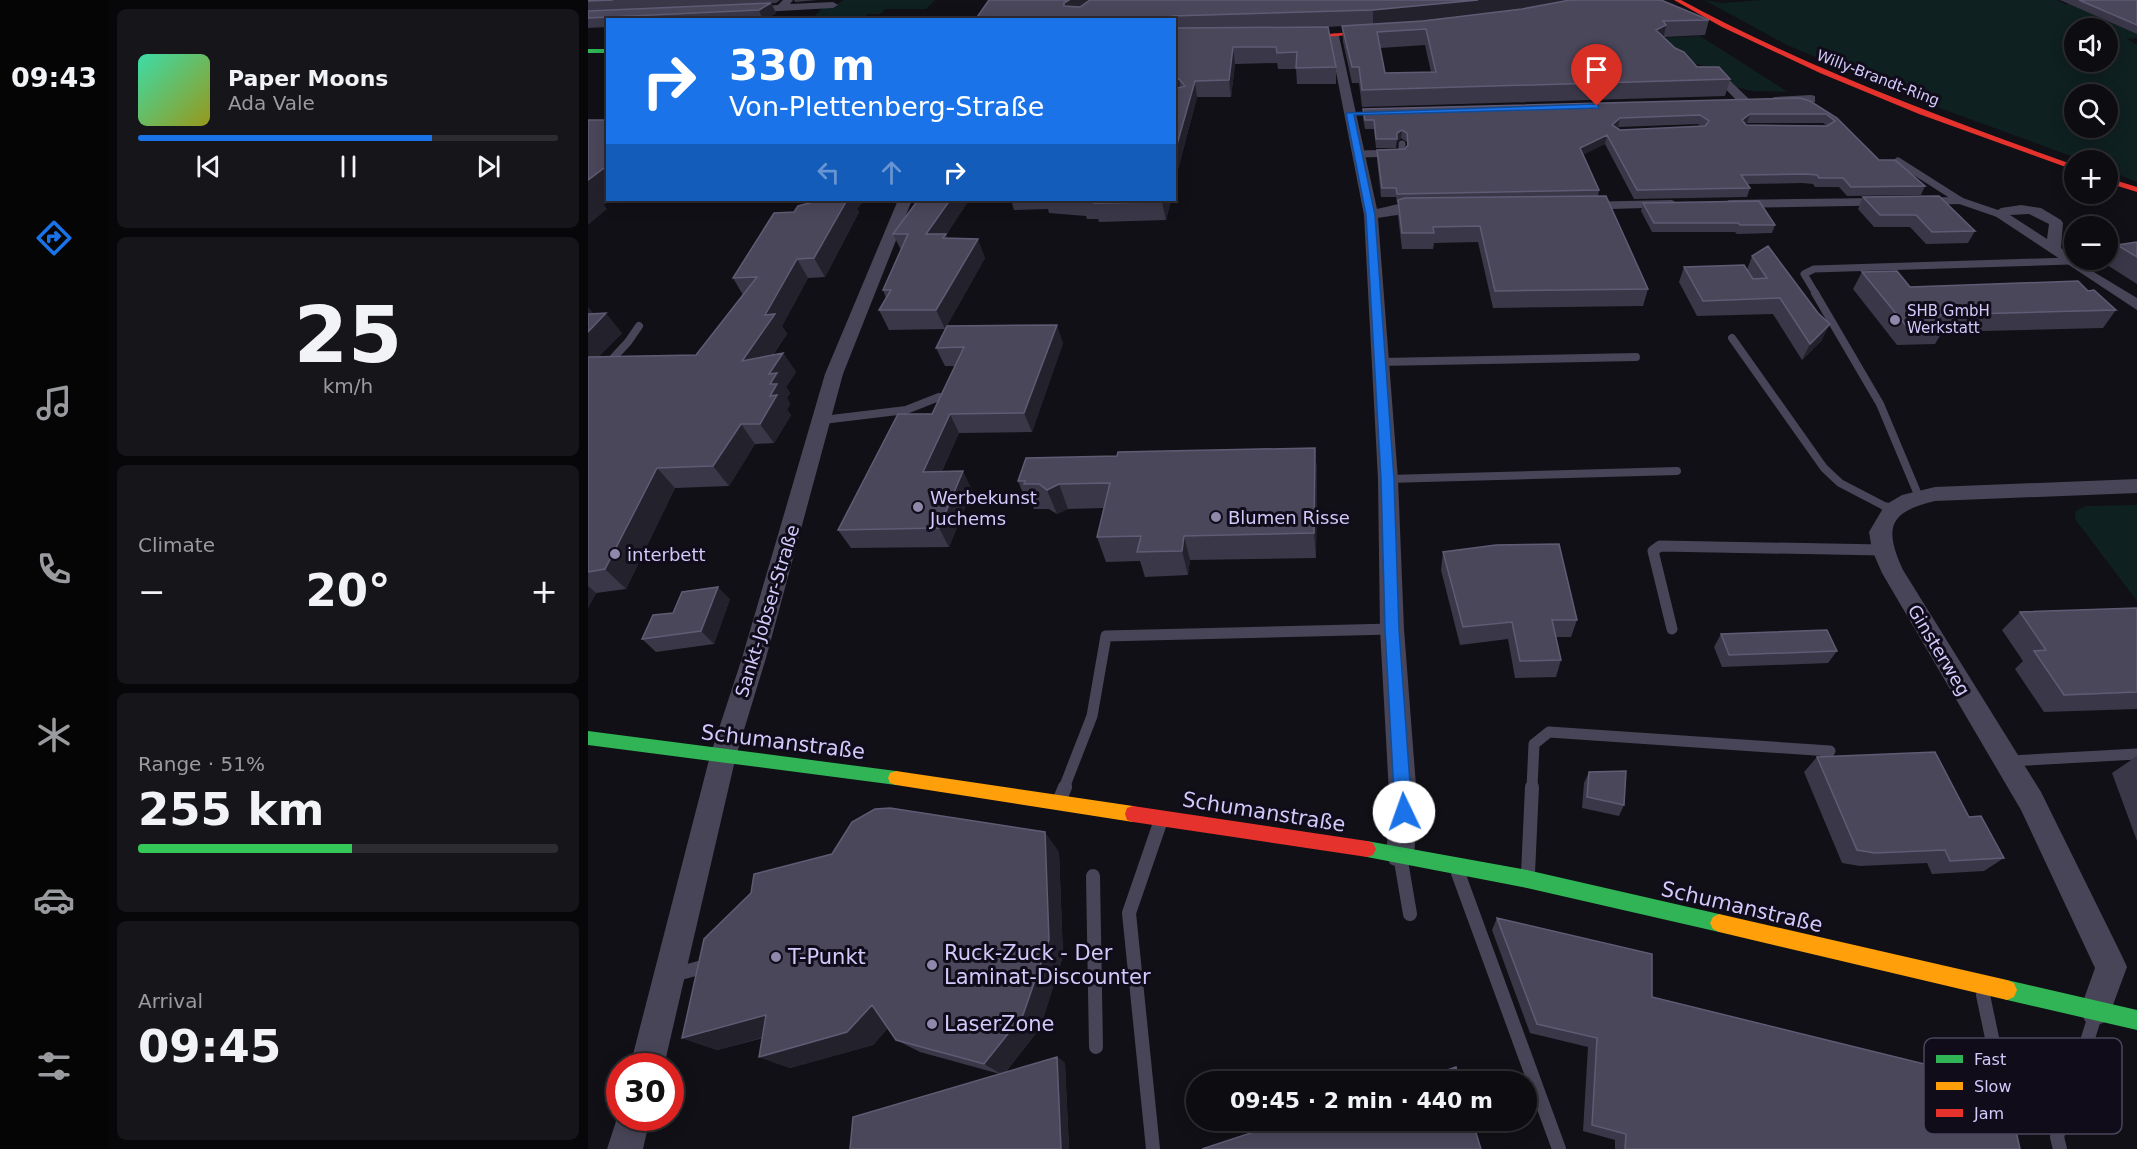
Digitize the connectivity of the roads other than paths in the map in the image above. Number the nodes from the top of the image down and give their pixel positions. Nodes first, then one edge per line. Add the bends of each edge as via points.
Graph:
1 (1697, 0) edge
2 (1671, 2) edge
3 (786, 3) edge
4 (833, 5) dead end
5 (732, 10) edge
6 (1398, 30) edge
7 (1335, 36) junction
8 (1272, 38) edge
9 (588, 51) edge
10 (606, 51) edge
11 (1696, 67) edge
12 (1811, 99) edge
13 (1745, 102) junction
14 (1761, 102) junction
15 (1722, 103) edge
16 (1911, 109) junction
17 (1774, 116) edge
18 (1938, 119) junction
19 (1402, 144) dead end
20 (1359, 154) junction
21 (1898, 162) edge
22 (2064, 164) edge
23 (2118, 183) edge
24 (2137, 190) edge
25 (904, 201) edge
26 (1961, 201) junction
27 (1690, 204) edge
28 (1714, 204) edge
29 (1559, 206) edge
30 (1440, 207) edge
31 (1999, 214) junction
32 (1371, 215) junction
33 (2053, 250) junction
34 (2064, 257) edge
35 (2064, 261) edge
36 (2084, 270) edge
37 (2137, 305) edge
38 (639, 326) dead end
39 (1732, 338) dead end
40 (1636, 357) dead end
41 (1380, 362) junction
42 (588, 385) edge
43 (939, 397) edge
44 (823, 420) junction
45 (1677, 471) dead end
46 (1388, 479) junction
47 (2137, 486) edge
48 (1919, 497) junction
49 (1892, 510) junction
50 (1883, 550) junction
51 (1392, 629) junction
52 (1672, 629) dead end
53 (588, 738) edge
54 (1830, 751) dead end
55 (2137, 754) edge
56 (723, 756) junction
57 (2007, 762) junction
58 (1058, 803) junction
59 (1162, 818) junction
60 (1400, 854) junction
61 (1455, 865) junction
62 (1093, 876) dead end
63 (1527, 879) junction
64 (1410, 915) dead end
65 (722, 962) edge
66 (670, 976) junction
67 (1980, 983) junction
68 (2096, 1010) junction
69 (2137, 1020) edge
70 (1992, 1038) edge
71 (2087, 1038) edge
72 (1096, 1047) dead end
73 (650, 1053) edge
74 (630, 1131) edge
75 (2058, 1134) edge
76 (625, 1149) edge
77 (1153, 1149) edge
78 (1559, 1149) edge
79 (2060, 1149) edge

1 - 16 street
2 - 16 street, Willy-Brandt-Ring via 1764,49
2 - 18 street via 1742,48 1817,83
3 - 4 street
3 - 5 street
6 - 7 street
7 - 8 street
7 - 20 street via 1356,113
9 - 10 street
11 - 13 street via 1716,73
12 - 14 street
13 - 14 street
13 - 15 street
14 - 17 street
16 - 18 street, Willy-Brandt-Ring
18 - 22 street, Willy-Brandt-Ring
19 - 20 lane via 1402,153
20 - 32 street
21 - 26 lane
23 - 24 street
25 - 44 street, Sankt-Jobser-Straße via 834,375
26 - 28 street
26 - 31 lane
27 - 29 street
30 - 32 street via 1404,208
31 - 33 street
31 - 33 street via 2018,209 2048,216 2056,223
32 - 41 street
33 - 34 street
35 - 48 lane via 1845,266 1804,274 1880,404
36 - 37 street
38 - 42 lane
39 - 49 lane via 1824,468 1840,483
40 - 41 lane
41 - 46 street
43 - 44 lane via 906,410
44 - 56 street, Sankt-Jobser-Straße
45 - 46 lane
46 - 51 street
47 - 48 street
48 - 49 street
49 - 50 street via 1880,532
50 - 52 lane via 1660,546 1653,551
50 - 57 street, Ginsterweg
51 - 58 lane via 1106,636 1092,716
51 - 60 street via 1404,812
53 - 56 street, Schumanstraße
54 - 63 lane via 1549,732 1534,744
55 - 57 lane
56 - 58 street, Schumanstraße
56 - 66 street, Sankt-Jobser-Straße
57 - 68 street, Ginsterweg via 2031,801 2112,968
58 - 59 street, Schumanstraße
59 - 60 street, Schumanstraße
59 - 77 lane via 1129,913
60 - 61 street, Schumanstraße
60 - 64 lane
61 - 63 street, Schumanstraße
61 - 78 lane
62 - 72 lane
63 - 67 street, Schumanstraße
65 - 66 lane
66 - 73 street, Sankt-Jobser-Straße
67 - 68 street, Schumanstraße
67 - 70 lane
68 - 69 street, Schumanstraße
68 - 71 lane
74 - 76 street
75 - 79 lane

